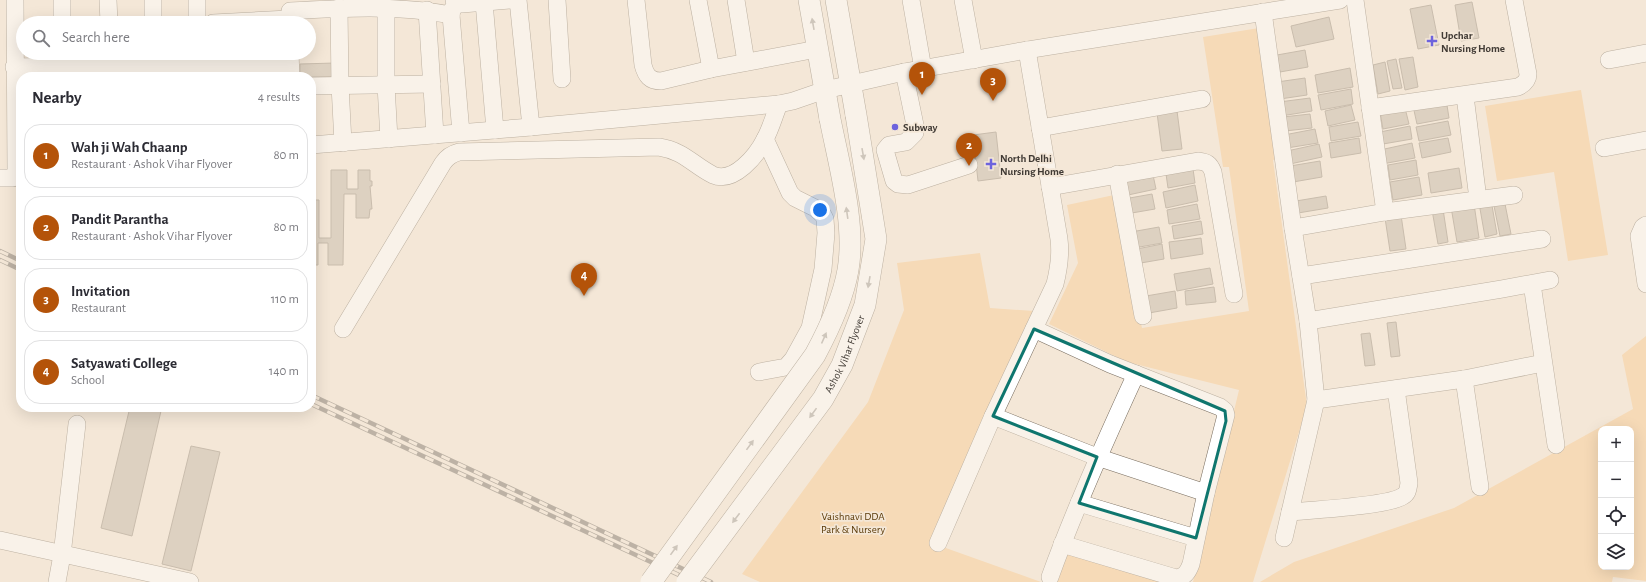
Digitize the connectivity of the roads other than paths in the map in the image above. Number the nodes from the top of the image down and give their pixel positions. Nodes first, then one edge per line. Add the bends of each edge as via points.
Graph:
1 (15, 0) edge
2 (62, 0) edge
3 (108, 0) edge
4 (153, 0) edge
5 (198, 0) edge
6 (510, 0) edge
7 (518, 0) edge
8 (557, 0) edge
9 (636, 0) edge
10 (698, 0) edge
11 (736, 0) edge
12 (809, 0) edge
13 (836, 0) edge
14 (911, 0) edge
15 (963, 0) edge
16 (1340, 0) edge
17 (1355, 0) edge
18 (1514, 0) edge
19 (484, 2) junction
20 (454, 6) edge
21 (339, 8) junction
22 (386, 8) junction
23 (427, 10) junction
24 (1263, 12) junction
25 (289, 13) edge
26 (62, 16) edge
27 (109, 16) edge
28 (153, 16) edge
29 (197, 16) edge
30 (266, 16) edge
31 (817, 49) junction
32 (1027, 50) junction
33 (1646, 53) edge
34 (63, 60) edge
35 (160, 60) edge
36 (974, 60) junction
37 (1609, 60) dead end
38 (746, 62) junction
39 (195, 65) edge
40 (290, 65) edge
41 (14, 67) junction
42 (711, 69) junction
43 (923, 69) junction
44 (904, 72) junction
45 (562, 80) dead end
46 (432, 84) junction
47 (851, 84) junction
48 (340, 85) junction
49 (386, 85) junction
50 (316, 86) edge
51 (825, 90) junction
52 (1465, 96) junction
53 (1202, 99) dead end
54 (779, 104) junction
55 (1370, 108) junction
56 (531, 128) junction
57 (1040, 128) junction
58 (495, 130) junction
59 (461, 133) junction
60 (435, 135) junction
61 (389, 139) junction
62 (765, 139) junction
63 (1646, 140) edge
64 (343, 143) junction
65 (316, 145) edge
66 (1604, 148) dead end
67 (969, 165) dead end
68 (1117, 174) junction
69 (0, 178) edge
70 (1050, 187) junction
71 (1514, 195) dead end
72 (1478, 199) junction
73 (1386, 212) junction
74 (1646, 225) edge
75 (1293, 228) junction
76 (1542, 239) dead end
77 (1301, 276) junction
78 (1550, 280) dead end
79 (1532, 284) junction
80 (1646, 284) edge
81 (1234, 294) dead end
82 (1143, 316) dead end
83 (1308, 321) junction
84 (343, 328) dead end
85 (1034, 329) junction
86 (1543, 363) junction
87 (759, 372) dead end
88 (1136, 374) junction
89 (1464, 379) junction
90 (1396, 389) junction
91 (1316, 400) junction
92 (993, 416) junction
93 (77, 424) dead end
94 (1556, 446) dead end
95 (1097, 457) junction
96 (1480, 486) dead end
97 (1206, 493) junction
98 (1079, 503) junction
99 (1290, 512) junction
100 (1196, 538) junction
101 (1284, 538) dead end
102 (0, 540) edge
103 (938, 542) dead end
104 (1062, 544) junction
105 (62, 555) junction
106 (1050, 577) dead end
107 (164, 579) edge
108 (57, 582) edge
109 (190, 582) edge
110 (651, 582) edge
111 (687, 582) edge

1 - 41 street
2 - 26 street
3 - 27 street
4 - 28 street
5 - 29 street
6 - 19 street
7 - 56 street
8 - 45 street
9 - 42 street via 643,65 649,78 661,81
10 - 42 street
11 - 38 street
31 -> 12 main road
13 - 47 main road, Ashok Vihar Flyover
14 - 43 street
15 - 36 street
16 - 24 street
17 - 55 street
18 - 52 street via 1528,79 1518,87
19 - 20 street
19 - 58 street
20 - 23 street
20 - 59 street
21 - 22 street
21 - 25 street
21 - 48 street
22 - 23 street
22 - 49 street
23 - 46 street
24 - 32 street
24 - 75 street
25 - 30 street
31 - 38 street
31 - 51 main road
32 - 36 street
32 - 57 street
33 - 37 street
34 - 41 street
35 - 39 street
36 - 43 street
38 - 42 street
39 - 40 street
41 - 69 street via 16,173 13,178
43 - 44 street
44 - 47 street
44 - 67 street via 915,133 906,142 889,144 885,150 894,181 908,185
46 - 49 street
46 - 60 street
47 - 51 street
47 -> 111 main road, Ashok Vihar Flyover, bridge via 876,239 865,304 842,365 823,399
48 - 49 street
48 - 50 street
48 - 64 street
49 - 61 street
51 - 54 street
110 -> 51 main road, bridge via 815,355 840,297 848,270 848,213
52 - 55 street
52 - 72 street
53 - 57 street
54 - 56 street
54 - 62 street
55 - 73 street
56 - 58 street
57 - 70 street
58 - 59 street
59 - 60 street
60 - 61 street
61 - 64 street
62 - 84 street via 746,165 724,177 712,174 678,152 659,147 459,152 447,157
62 - 87 street via 790,193 823,215 826,233 823,269 808,333 786,368
63 - 66 street
64 - 65 street
68 - 70 street
68 - 81 street via 1198,161 1210,165
68 - 82 street
70 - 85 street via 1061,255 1055,284
71 - 72 street
72 - 73 street
73 - 75 street
74 - 80 street via 1639,236
75 - 77 street
76 - 77 street
77 - 83 street
78 - 79 street
79 - 83 street
79 - 86 street
83 - 91 street
85 - 88 street
85 - 92 street
86 - 89 street
86 - 94 street
88 - 95 street
88 - 97 street via 1225,411 1226,421
89 - 90 street
89 - 96 street
90 - 91 street
90 - 99 street via 1408,491 1401,497 1384,503
91 - 99 street
92 - 95 street
92 - 103 street
93 - 105 street
95 - 97 street
95 - 98 street
97 - 100 street
98 - 100 street
98 - 104 street
99 - 101 street
100 - 104 street via 1189,570 1176,578
102 - 105 street
104 - 106 street
105 - 107 street
105 - 108 street
107 - 109 street

